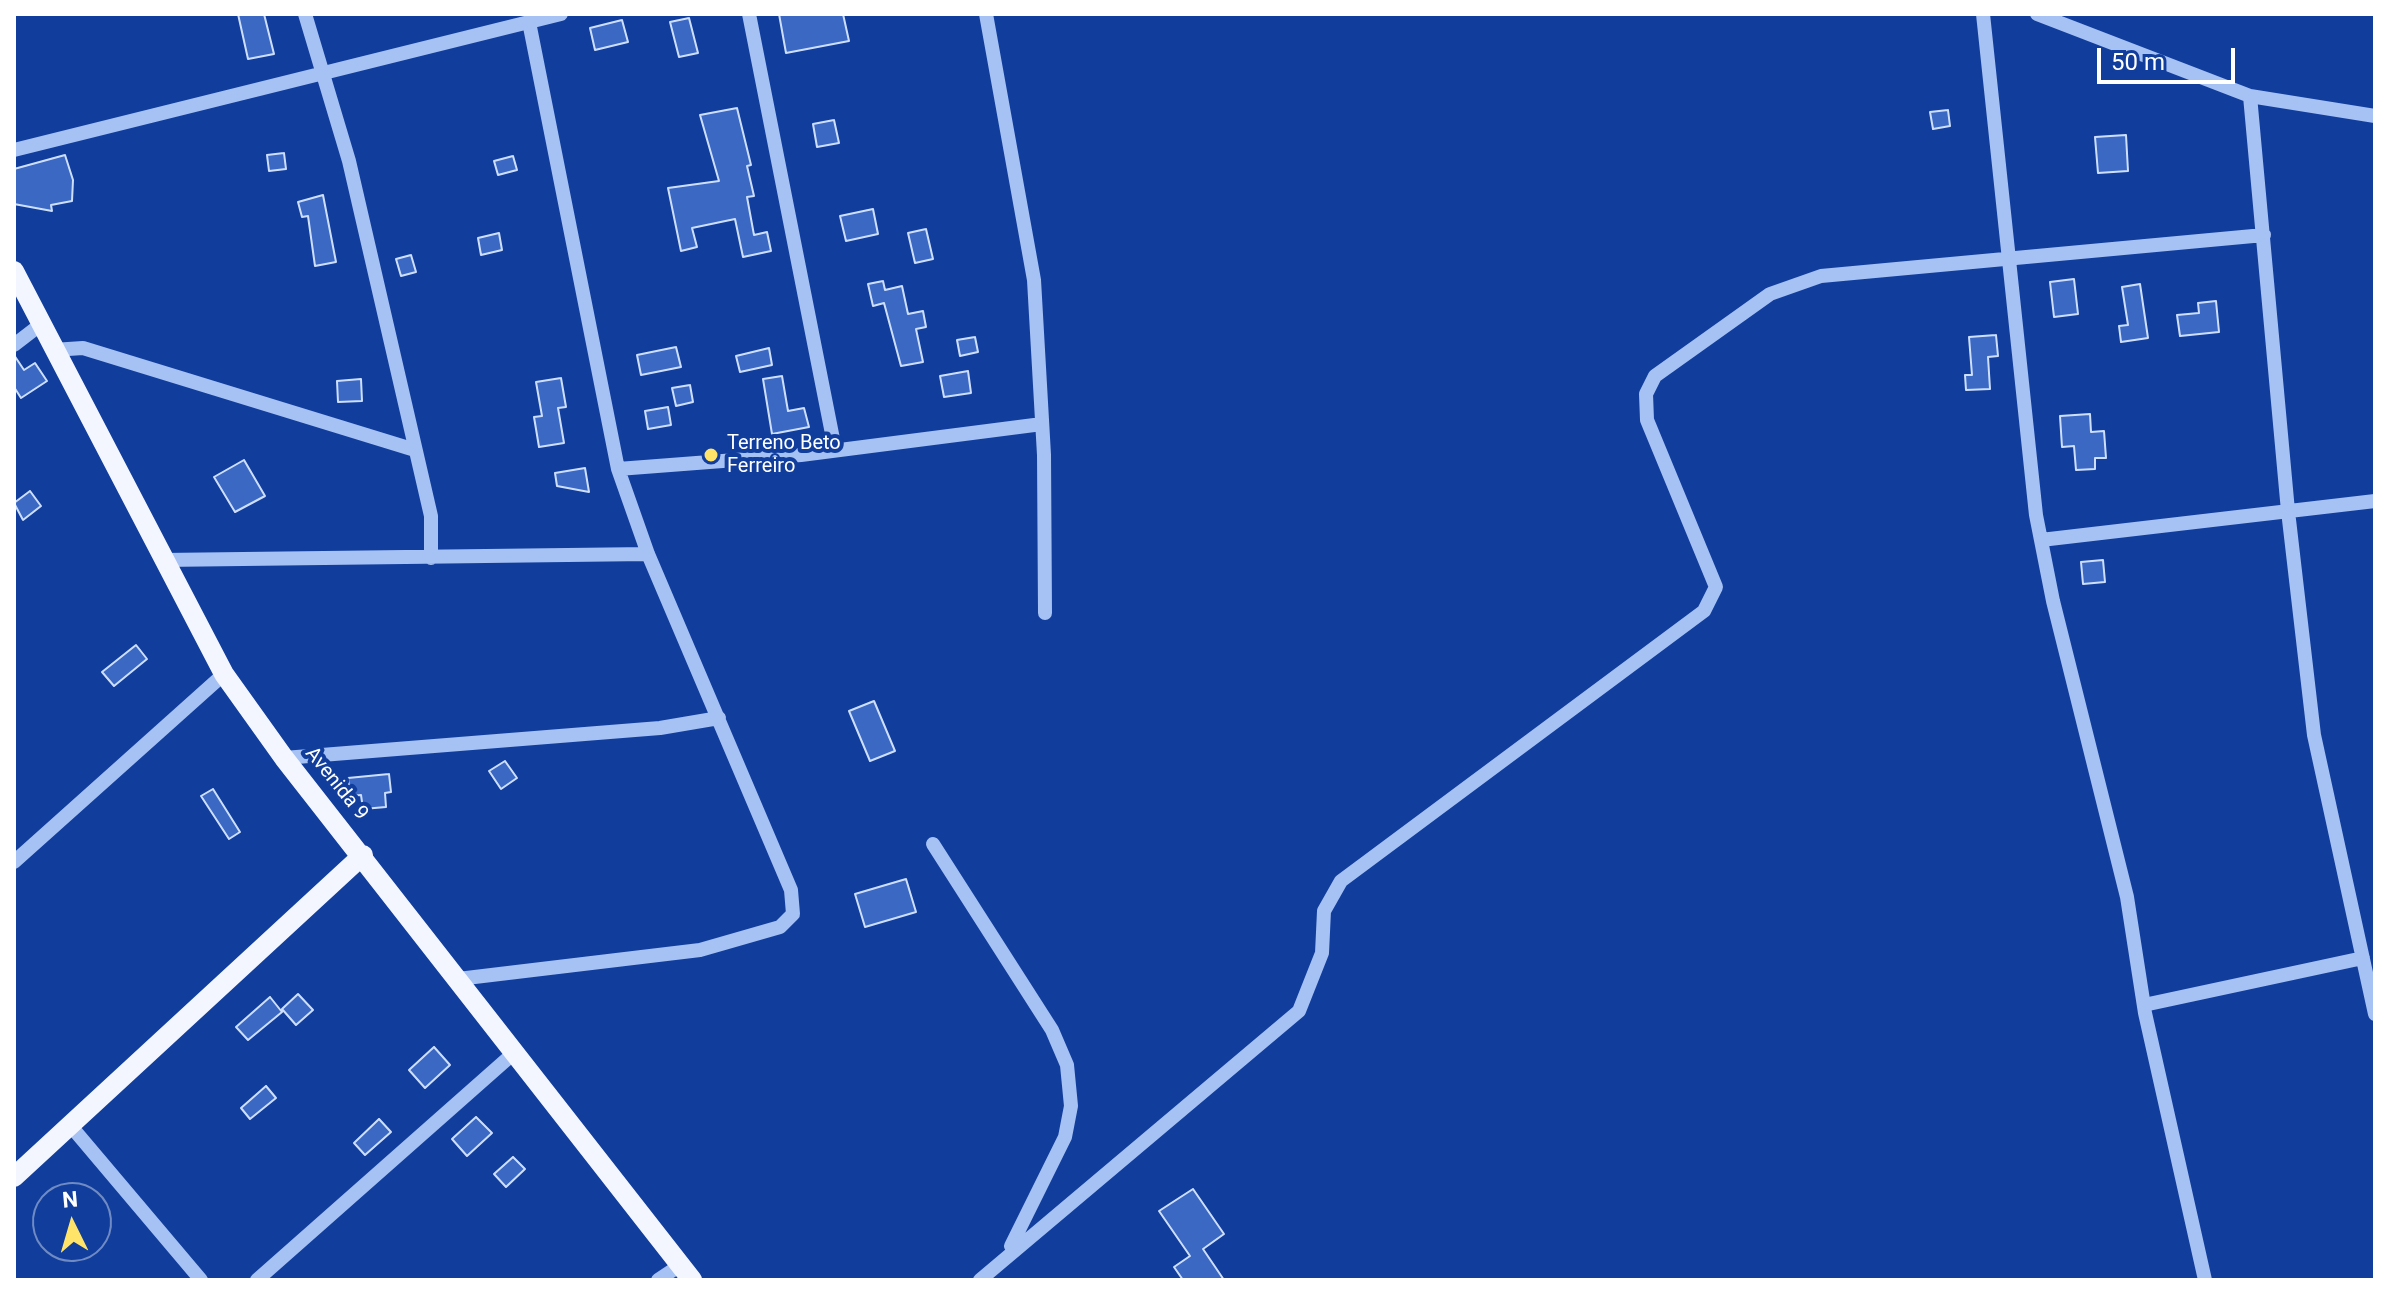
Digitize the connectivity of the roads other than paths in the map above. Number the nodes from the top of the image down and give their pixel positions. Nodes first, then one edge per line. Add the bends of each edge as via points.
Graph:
1 (305, 14) edge
2 (561, 14) edge
3 (749, 14) edge
4 (986, 14) edge
5 (1983, 14) edge
6 (2037, 14) edge
7 (529, 22) junction
8 (321, 73) junction
9 (2250, 96) junction
10 (2375, 116) edge
11 (14, 150) edge
12 (2264, 235) junction
13 (2008, 258) junction
14 (14, 271) edge
15 (40, 325) junction
16 (14, 345) edge
17 (53, 350) junction
18 (1042, 424) junction
19 (835, 449) junction
20 (415, 450) junction
21 (618, 469) junction
22 (2375, 501) edge
23 (2288, 511) junction
24 (2041, 540) junction
25 (648, 554) junction
26 (431, 558) junction
27 (162, 560) junction
28 (1045, 613) dead end
29 (224, 674) junction
30 (719, 718) junction
31 (284, 758) junction
32 (933, 844) dead end
33 (363, 855) junction
34 (14, 862) edge
35 (2363, 958) junction
36 (458, 979) junction
37 (2144, 1005) junction
38 (2375, 1014) edge
39 (515, 1052) junction
40 (70, 1125) junction
41 (14, 1177) edge
42 (1008, 1253) junction
43 (685, 1273) edge
44 (201, 1280) edge
45 (257, 1280) edge
46 (658, 1280) edge
47 (980, 1280) edge
48 (2205, 1280) edge

1 - 8 street
2 - 7 street
3 - 19 street
4 - 18 street via 1034,280
5 - 13 street
6 - 9 street
7 - 8 street
7 - 21 street
8 - 11 street
8 - 20 street via 349,161
9 - 10 street
9 - 12 street
12 - 13 street
12 - 23 street
13 - 24 street
13 - 42 street via 1821,276 1770,294 1655,376 1646,394 1647,420 1716,587 1704,611 1341,881 1324,911 1322,953 1299,1011
14 - 15 main road, Avenida 9
15 - 16 street
15 - 17 main road, Avenida 9
17 - 20 street via 83,348
17 - 27 main road, Avenida 9
18 - 19 street
18 - 28 street
19 - 21 street
20 - 26 street via 431,516
21 - 25 street
22 - 23 street
23 - 24 street
23 - 35 street via 2314,735
24 - 37 street via 2127,897
25 - 26 street
25 - 30 street
26 - 27 street
27 - 29 main road, Avenida 9
29 - 31 main road, Avenida 9
29 - 34 street
30 - 31 street via 660,728
30 - 36 street via 791,890 793,914 780,927 700,950
31 - 33 main road, Avenida 9
32 - 42 street via 1052,1030 1067,1065 1071,1106 1065,1137
33 - 36 main road, Avenida 9
33 - 40 main road
35 - 37 street
35 - 38 street
36 - 39 main road, Avenida 9
37 - 48 street
39 - 43 main road, Avenida 9
39 - 45 street
40 - 41 main road
40 - 44 street
42 - 47 street
43 - 46 street

